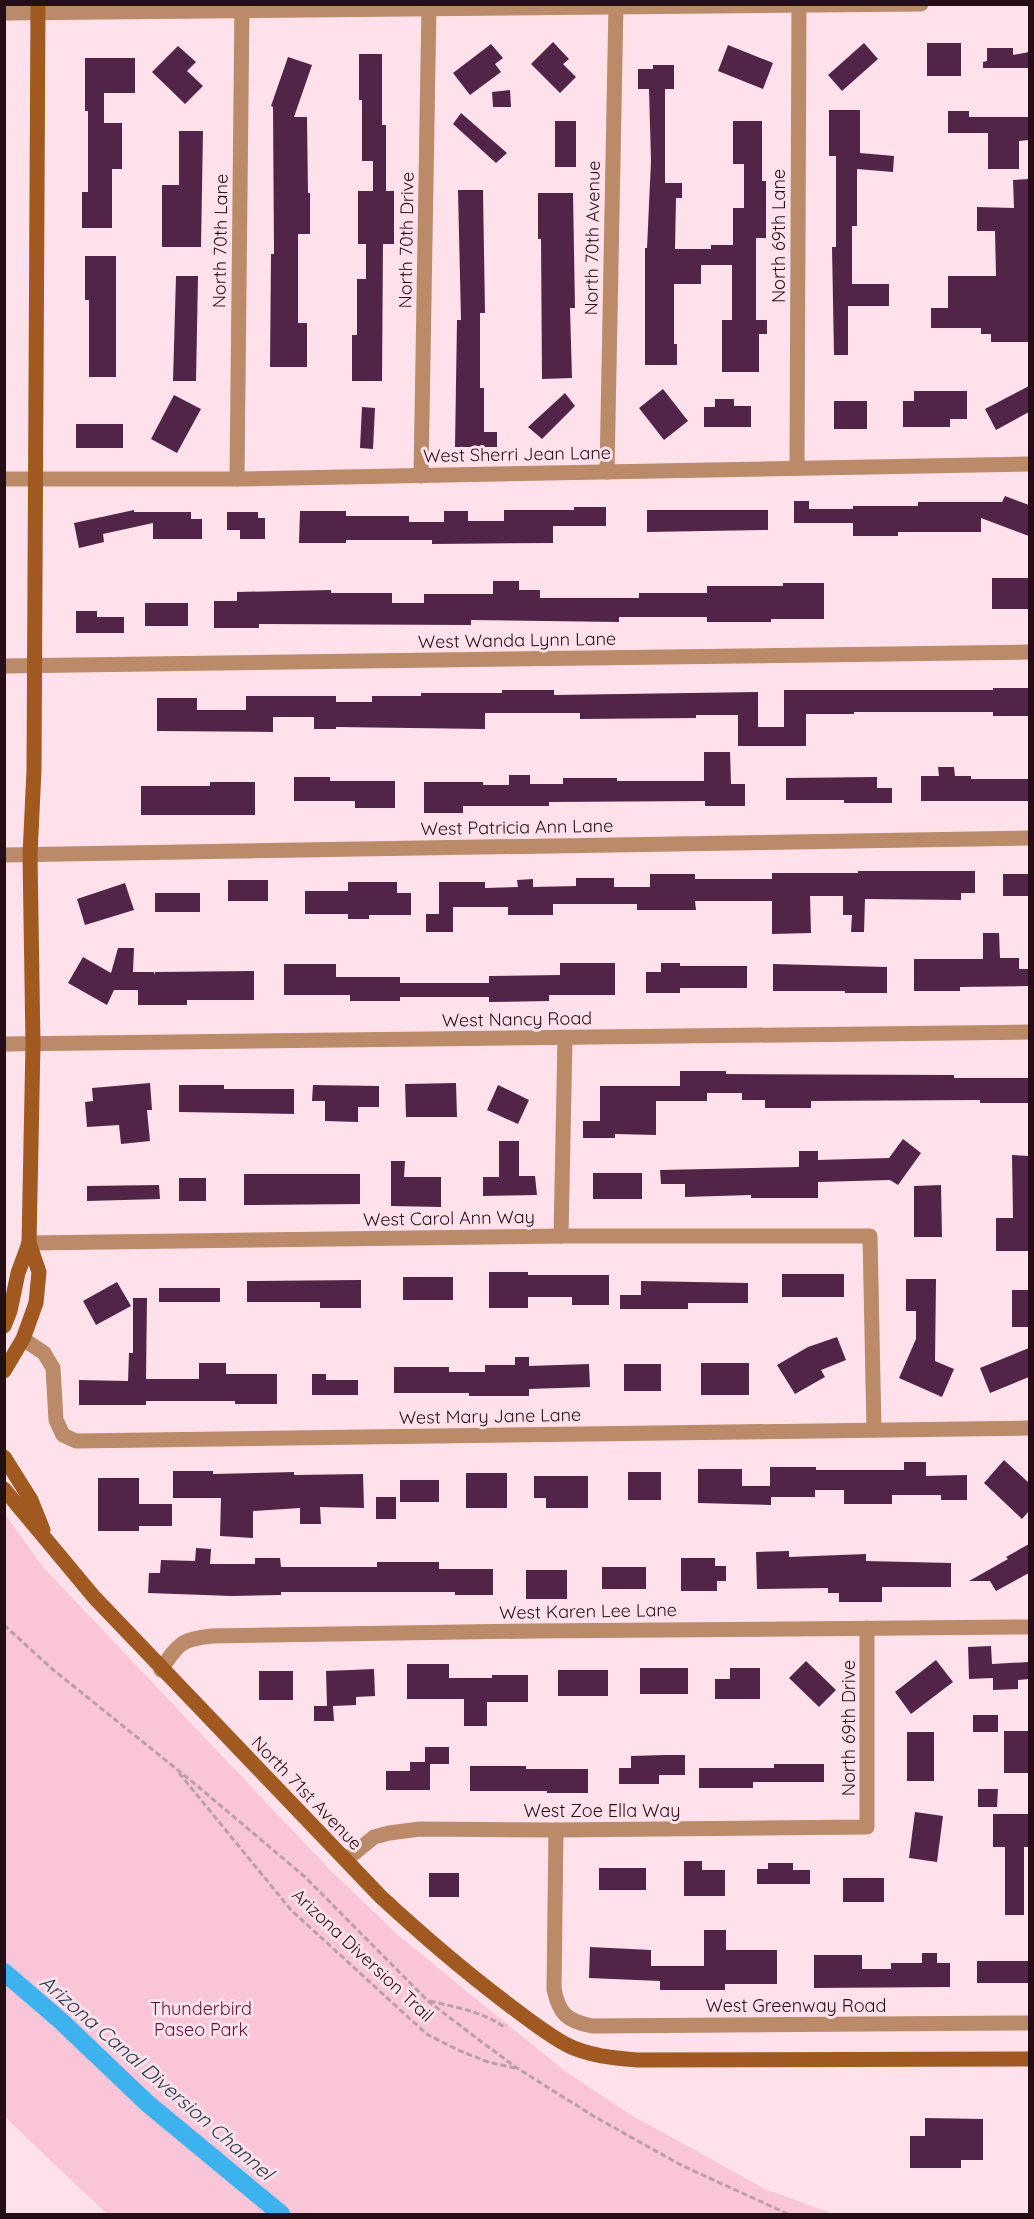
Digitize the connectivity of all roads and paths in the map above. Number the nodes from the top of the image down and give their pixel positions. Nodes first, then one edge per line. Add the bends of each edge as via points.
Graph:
1 (921, 4) edge
2 (616, 6) edge
3 (799, 6) edge
4 (429, 7) edge
5 (242, 8) edge
6 (38, 9) edge
7 (4, 13) edge
8 (1029, 464) edge
9 (796, 468) junction
10 (608, 472) junction
11 (422, 476) junction
12 (237, 479) junction
13 (4, 480) edge
14 (34, 480) junction
15 (1029, 652) edge
16 (4, 666) edge
17 (33, 666) junction
18 (1029, 838) edge
19 (4, 855) edge
20 (30, 855) junction
21 (1029, 1032) edge
22 (565, 1038) junction
23 (4, 1044) edge
24 (33, 1044) junction
25 (561, 1236) junction
26 (29, 1243) junction
27 (4, 1326) edge
28 (23, 1340) junction
29 (4, 1371) edge
30 (1029, 1428) edge
31 (874, 1430) junction
32 (4, 1457) edge
33 (4, 1489) edge
34 (46, 1538) junction
35 (4, 1624) edge
36 (1029, 1627) edge
37 (867, 1628) junction
38 (161, 1670) junction
39 (174, 1767) junction
40 (867, 1827) joint
41 (556, 1830) junction
42 (346, 1860) junction
43 (428, 2001) junction
44 (1029, 2023) edge
45 (506, 2025) dead end
46 (1029, 2060) edge
47 (516, 2068) junction
48 (788, 2214) edge

1 - 3 street
2 - 3 street
2 - 4 street
2 - 10 street, North 70th Avenue
3 - 9 street, North 69th Lane
4 - 5 street
4 - 11 street, North 70th Drive
5 - 6 street
5 - 12 street, North 70th Lane
6 - 7 street
6 - 14 street
8 - 9 street, West Sherri Jean Lane
9 - 10 street, West Sherri Jean Lane
10 - 11 street, West Sherri Jean Lane
11 - 12 street, West Sherri Jean Lane
12 - 14 street, West Sherri Jean Lane
13 - 14 street, West Sherri Jean Lane
14 - 17 street
15 - 17 street, West Wanda Lynn Lane
16 - 17 street, West Wanda Lynn Lane
17 - 20 street
18 - 20 street, West Patricia Ann Lane
19 - 20 street, West Patricia Ann Lane
20 - 24 street
21 - 22 street, West Nancy Road
22 - 24 street, West Nancy Road
22 - 25 street
23 - 24 street, West Nancy Road
24 - 26 street
25 - 26 street, West Carol Ann Way
25 - 31 street, West Carol Ann Way via 870,1236
26 - 27 street
26 - 28 street via 39,1272 36,1303
28 - 29 street
28 - 31 street, West Mary Jane Lane via 44,1353 53,1368 56,1420 63,1435 76,1441
30 - 31 street, West Mary Jane Lane
32 - 34 street, North 71st Avenue via 31,1500
33 - 34 street, North 71st Avenue
34 - 38 street, North 71st Avenue
35 - 39 path, Arizona Diversion Trail via 51,1668
36 - 37 street, West Karen Lee Lane
37 - 38 street, West Karen Lee Lane via 212,1636 190,1638 176,1648
37 - 40 street, North 69th Drive
38 - 42 street, North 71st Avenue
39 - 43 path, Arizona Diversion Trail via 304,1876
39 - 47 path, Arizona Diversion Trail via 291,1910 408,2018 428,2035 458,2050
40 - 41 street, West Zoe Ella Way
41 - 42 street, West Zoe Ella Way via 420,1829 390,1833 374,1837
41 - 44 street, West Greenway Road via 554,1989 564,2015 577,2023
42 - 46 street, North 71st Avenue via 429,1941 518,2011 568,2045 610,2058
43 - 45 path, Arizona Diversion Trail via 458,2007
43 - 47 path, Arizona Diversion Trail
47 - 48 path, Arizona Diversion Trail via 681,2165

